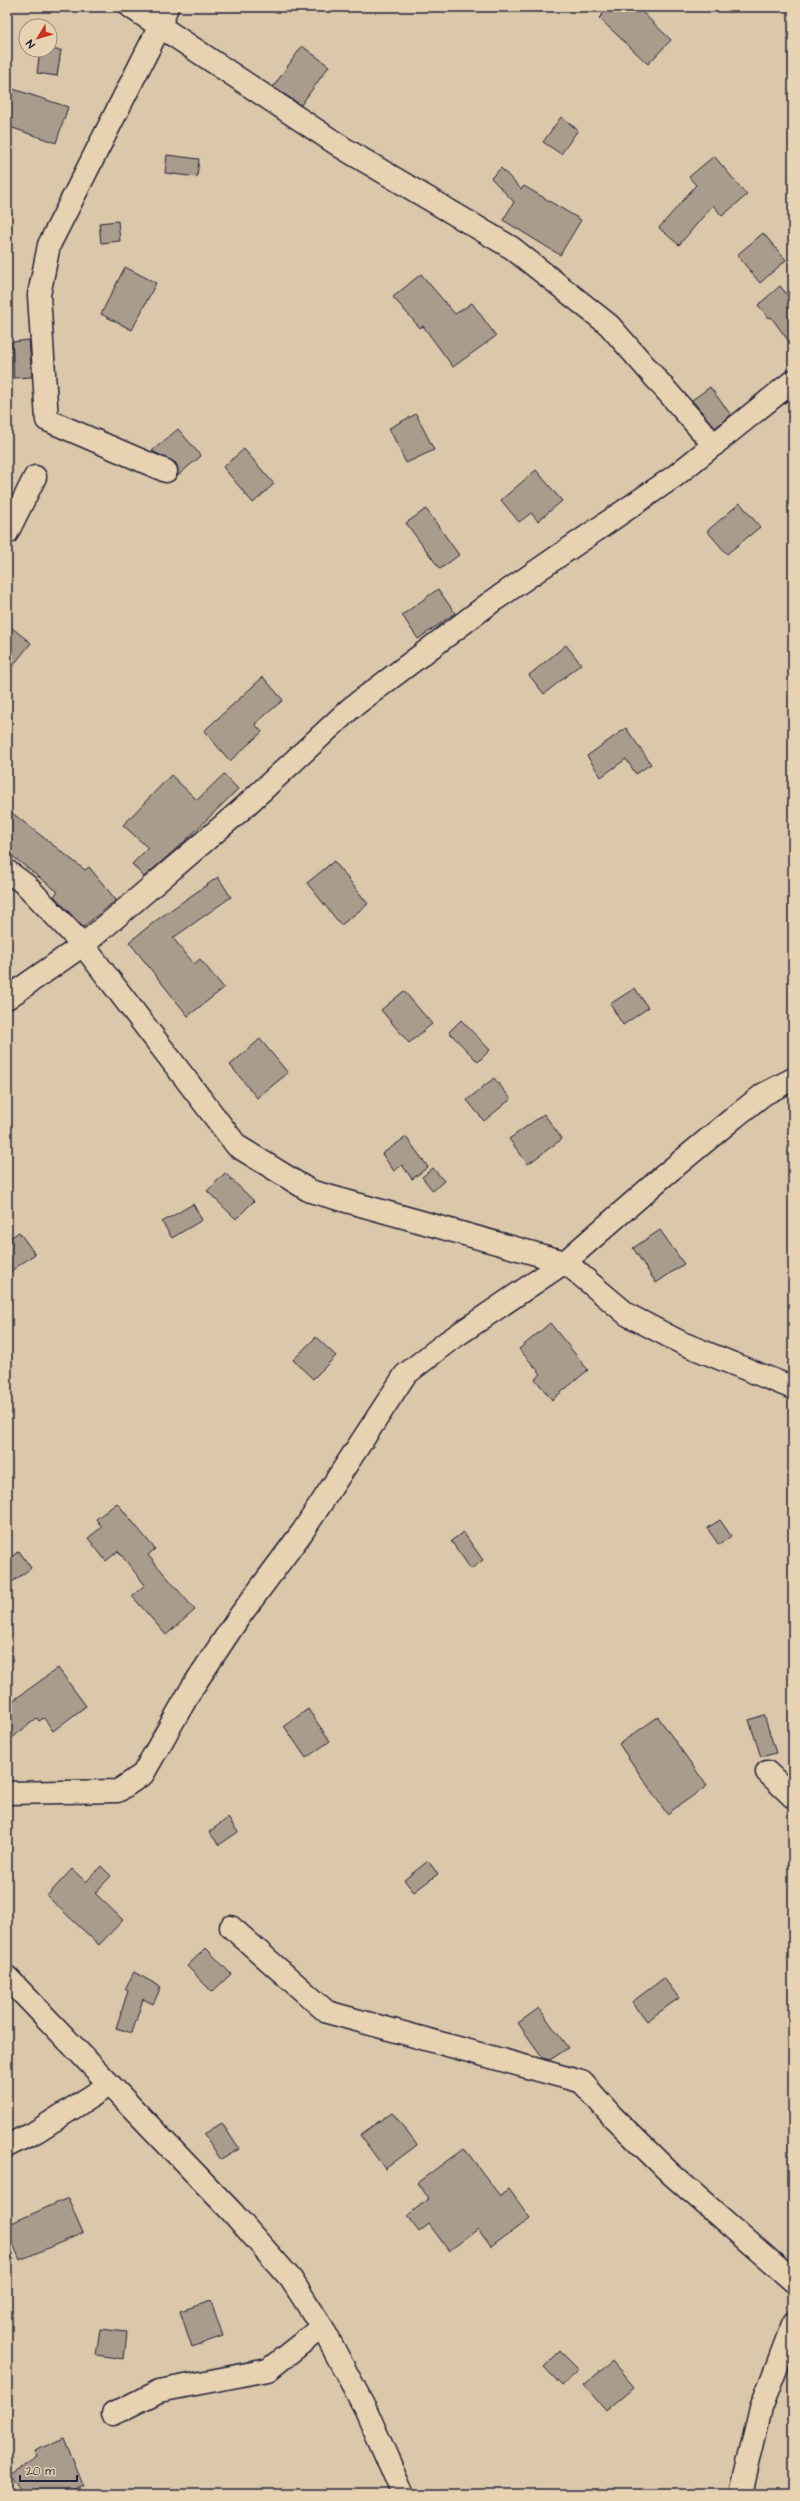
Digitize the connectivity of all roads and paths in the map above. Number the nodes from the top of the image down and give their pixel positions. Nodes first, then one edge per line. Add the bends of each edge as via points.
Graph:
1 (131, 7) edge
2 (164, 17) edge
3 (793, 381) edge
4 (714, 445) junction
5 (166, 471) dead end
6 (35, 477) dead end
7 (7, 533) edge
8 (7, 871) edge
9 (83, 945) junction
10 (7, 998) edge
11 (793, 1079) edge
12 (565, 1262) junction
13 (793, 1388) edge
14 (767, 1772) dead end
15 (7, 1793) edge
16 (793, 1797) edge
17 (231, 1927) dead end
18 (7, 1978) edge
19 (109, 2085) junction
20 (7, 2146) edge
21 (793, 2281) edge
22 (793, 2324) edge
23 (322, 2327) junction
24 (113, 2414) dead end
25 (403, 2494) edge
26 (741, 2494) edge

1 - 2 street
2 - 4 street via 343,148 512,248 609,325
2 - 5 street via 49,245 39,295 47,420
3 - 4 street
4 - 9 street via 668,481 490,602 351,708 241,810
6 - 7 street
8 - 9 street via 26,885
9 - 10 street
9 - 12 street via 237,1146 310,1191
11 - 12 street via 764,1094 736,1116
12 - 13 street via 628,1315 682,1343
12 - 15 street via 447,1342 405,1375 303,1531 238,1617 192,1688 143,1774 118,1791
14 - 16 street
17 - 21 street via 327,2012 582,2082 612,2116 670,2173
18 - 19 street
19 - 20 street via 37,2131
19 - 23 street via 232,2212 291,2279
22 - 26 street via 761,2408
23 - 24 street via 268,2370 159,2391
23 - 25 street via 366,2410

